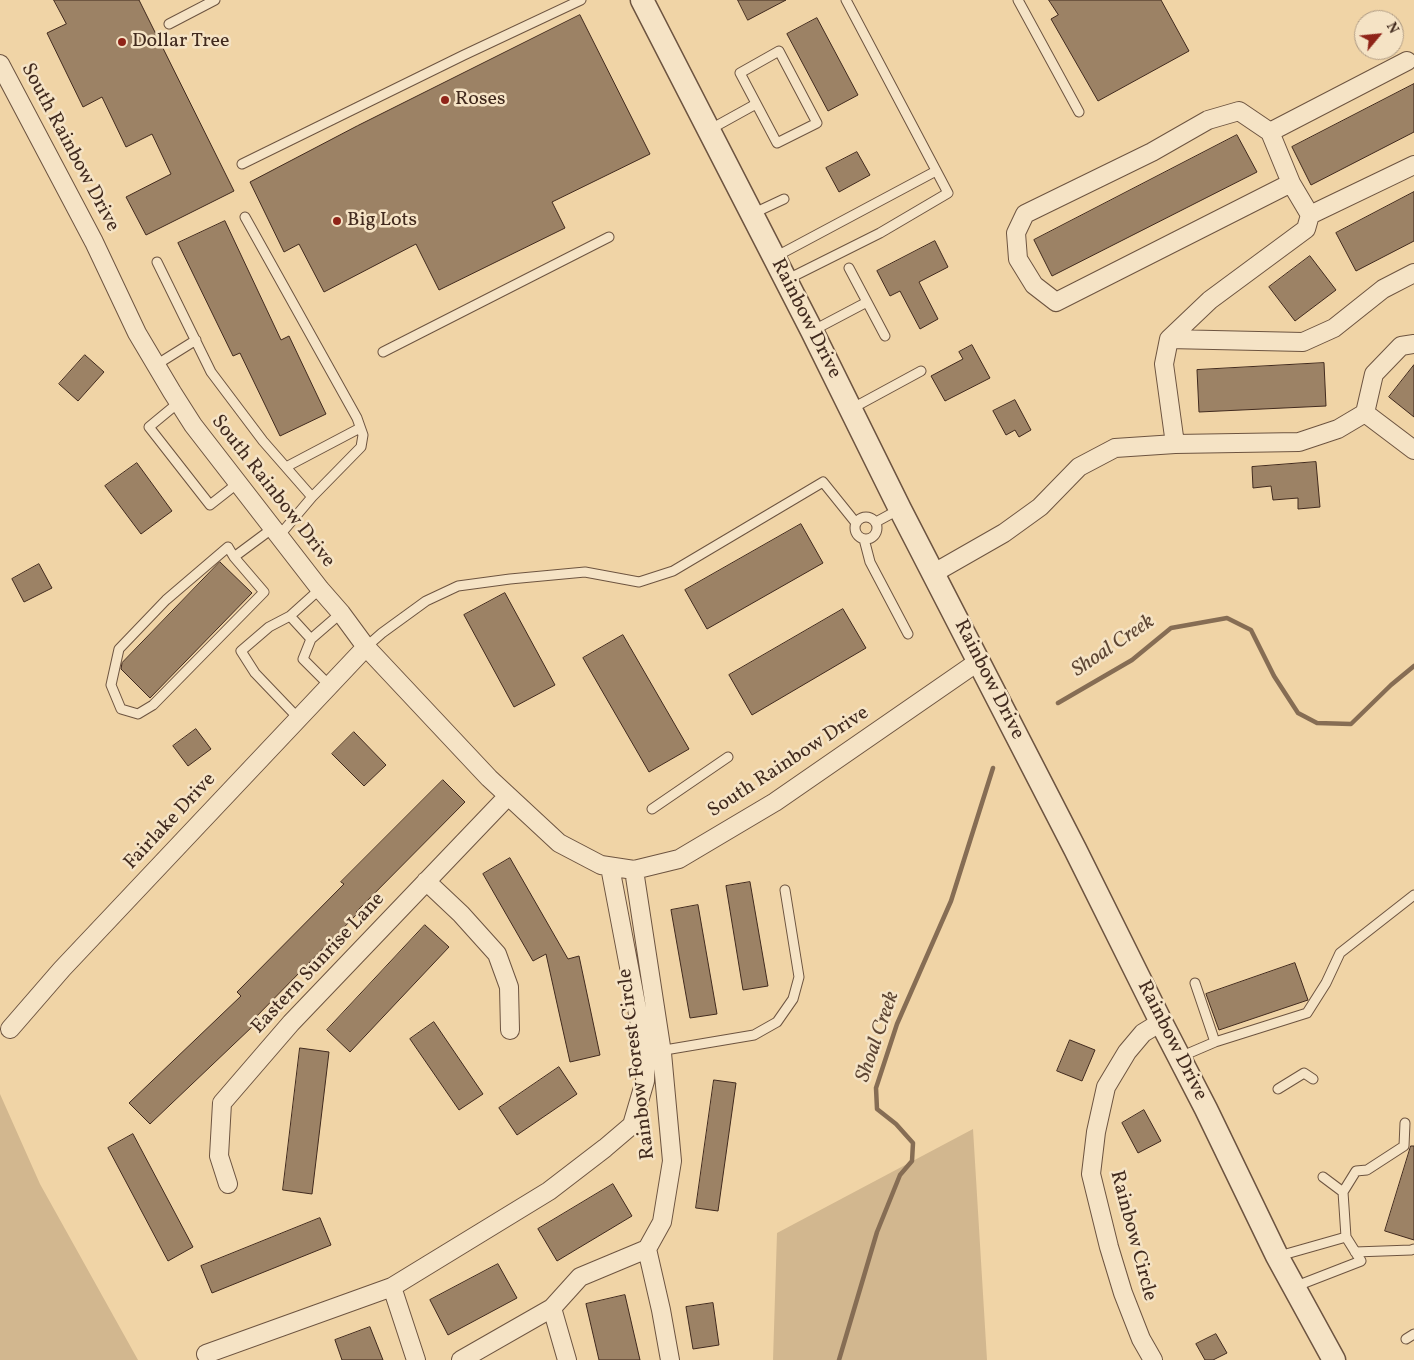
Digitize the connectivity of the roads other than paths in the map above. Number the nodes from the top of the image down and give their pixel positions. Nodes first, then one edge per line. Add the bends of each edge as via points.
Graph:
1 (215, 0) edge
2 (581, 0) edge
3 (642, 0) edge
4 (846, 0) edge
5 (1018, 0) edge
6 (169, 24) dead end
7 (1407, 61) dead end
8 (0, 65) edge
9 (756, 104) junction
10 (1079, 112) dead end
11 (708, 130) junction
12 (1270, 132) junction
13 (242, 164) dead end
14 (1414, 165) edge
15 (936, 171) junction
16 (1291, 183) junction
17 (784, 199) dead end
18 (752, 214) junction
19 (1310, 215) junction
20 (245, 218) dead end
21 (609, 238) dead end
22 (774, 257) junction
23 (157, 262) dead end
24 (849, 268) dead end
25 (1414, 273) edge
26 (786, 280) junction
27 (867, 302) junction
28 (812, 331) junction
29 (885, 336) dead end
30 (1169, 339) junction
31 (196, 340) junction
32 (1414, 344) edge
33 (383, 352) dead end
34 (156, 365) junction
35 (922, 371) dead end
36 (178, 403) junction
37 (850, 409) junction
38 (1364, 413) junction
39 (360, 428) junction
40 (1175, 444) junction
41 (1414, 450) edge
42 (286, 467) junction
43 (238, 483) junction
44 (312, 497) junction
45 (900, 509) junction
46 (876, 522) junction
47 (856, 523) junction
48 (276, 532) junction
49 (864, 539) junction
50 (234, 557) junction
51 (934, 574) junction
52 (320, 589) junction
53 (341, 613) junction
54 (290, 616) junction
55 (908, 634) dead end
56 (311, 639) junction
57 (366, 647) junction
58 (979, 661) junction
59 (330, 686) junction
60 (299, 718) junction
61 (728, 757) dead end
62 (508, 796) junction
63 (652, 809) dead end
64 (610, 867) junction
65 (634, 870) junction
66 (426, 881) junction
67 (785, 890) dead end
68 (1414, 895) edge
69 (1195, 983) dead end
70 (1161, 1022) junction
71 (10, 1029) dead end
72 (510, 1030) dead end
73 (1215, 1042) junction
74 (653, 1052) junction
75 (1179, 1057) junction
76 (1313, 1079) dead end
77 (1278, 1089) dead end
78 (1405, 1123) dead end
79 (1323, 1177) dead end
80 (228, 1184) dead end
81 (1343, 1192) junction
82 (1346, 1237) junction
83 (647, 1249) junction
84 (1414, 1249) edge
85 (1355, 1252) junction
86 (1277, 1256) junction
87 (392, 1287) junction
88 (1294, 1287) junction
89 (552, 1308) junction
90 (206, 1354) dead end
91 (416, 1360) edge
92 (461, 1360) edge
93 (567, 1360) edge
94 (670, 1360) edge
95 (1153, 1360) edge
96 (1334, 1360) edge

1 - 6 lane
2 - 13 lane
3 - 11 street, Rainbow Drive
4 - 15 lane
5 - 10 lane
7 - 12 street
8 - 34 street, South Rainbow Drive
9 - 9 lane via 777,143 817,123 779,51 740,73
9 - 11 lane
11 - 18 street, Rainbow Drive
12 - 16 street
12 - 16 street via 1239,111 1208,120 1152,152 1025,214 1016,233 1018,259 1034,285 1056,302
14 - 19 street
15 - 22 lane
15 - 26 lane via 948,194 880,233
16 - 19 street
17 - 18 lane
18 - 22 street, Rainbow Drive
19 - 30 street via 1306,229 1210,300
20 - 39 lane
21 - 33 lane
22 - 26 street, Rainbow Drive
23 - 31 lane
24 - 27 lane
25 - 30 street via 1383,289 1334,328 1303,342
26 - 28 street, Rainbow Drive
27 - 28 lane
27 - 29 lane
28 - 37 street, Rainbow Drive
30 - 40 street via 1164,364
31 - 34 lane
31 - 42 lane via 211,372
32 - 38 street via 1400,346 1374,374
34 - 36 street, South Rainbow Drive
35 - 37 lane
36 - 43 street, South Rainbow Drive
36 - 43 lane via 149,427 210,505
37 - 45 street, Rainbow Drive
38 - 40 street via 1338,430 1299,442
38 - 41 street
39 - 42 lane
39 - 44 lane via 363,435 361,448
40 - 51 street via 1115,448 1086,463 1040,508
42 - 44 lane
43 - 48 street, South Rainbow Drive
44 - 48 lane
45 - 46 lane
45 - 51 street, Rainbow Drive
46 - 47 lane via 863,517
46 - 49 lane via 877,532
47 - 49 lane via 856,533
47 - 57 lane via 823,482 673,571 639,582 586,572 458,586 426,601
48 - 50 lane
48 - 52 street, South Rainbow Drive
49 - 55 lane via 870,562
50 - 50 lane via 264,592 153,705 138,714 122,709 111,685 119,650 166,600 228,547
51 - 58 street, Rainbow Drive
52 - 53 street, South Rainbow Drive
52 - 54 lane
53 - 56 lane
53 - 57 street, South Rainbow Drive
54 - 56 lane
54 - 60 lane via 269,627 241,651 255,673
56 - 59 lane via 303,659
57 - 59 street, Fairlake Drive
57 - 62 street, South Rainbow Drive
58 - 65 street, South Rainbow Drive via 774,802 679,859
58 - 70 street, Rainbow Drive
59 - 60 street, Fairlake Drive
60 - 71 street, Fairlake Drive via 62,969
61 - 63 lane
62 - 64 street, South Rainbow Drive via 559,843
62 - 66 street, Eastern Sunrise Lane
64 - 65 street, South Rainbow Drive
64 - 74 street
65 - 74 street, Rainbow Forest Circle
66 - 72 street via 497,954 509,987
66 - 80 street, Eastern Sunrise Lane via 291,1023 222,1103 219,1156
67 - 74 lane via 799,977 793,999 777,1022 754,1035
68 - 73 lane via 1340,953 1307,1013
69 - 73 lane
70 - 75 street, Rainbow Drive
70 - 95 street, Rainbow Circle via 1143,1033 1106,1087 1091,1174 1123,1294
73 - 75 lane
74 - 83 street, Rainbow Forest Circle via 672,1161 662,1222
74 - 87 street via 632,1125 549,1191
75 - 86 street, Rainbow Drive
76 - 77 lane via 1304,1073
78 - 81 lane via 1404,1146 1367,1170 1356,1171
79 - 81 lane
81 - 82 lane
82 - 85 lane
82 - 86 lane
83 - 89 street via 580,1277
83 - 94 street
84 - 85 lane
85 - 88 lane via 1360,1261
86 - 88 street, Rainbow Drive
87 - 90 street
87 - 91 street
88 - 96 street, Rainbow Drive
89 - 92 street
89 - 93 street

